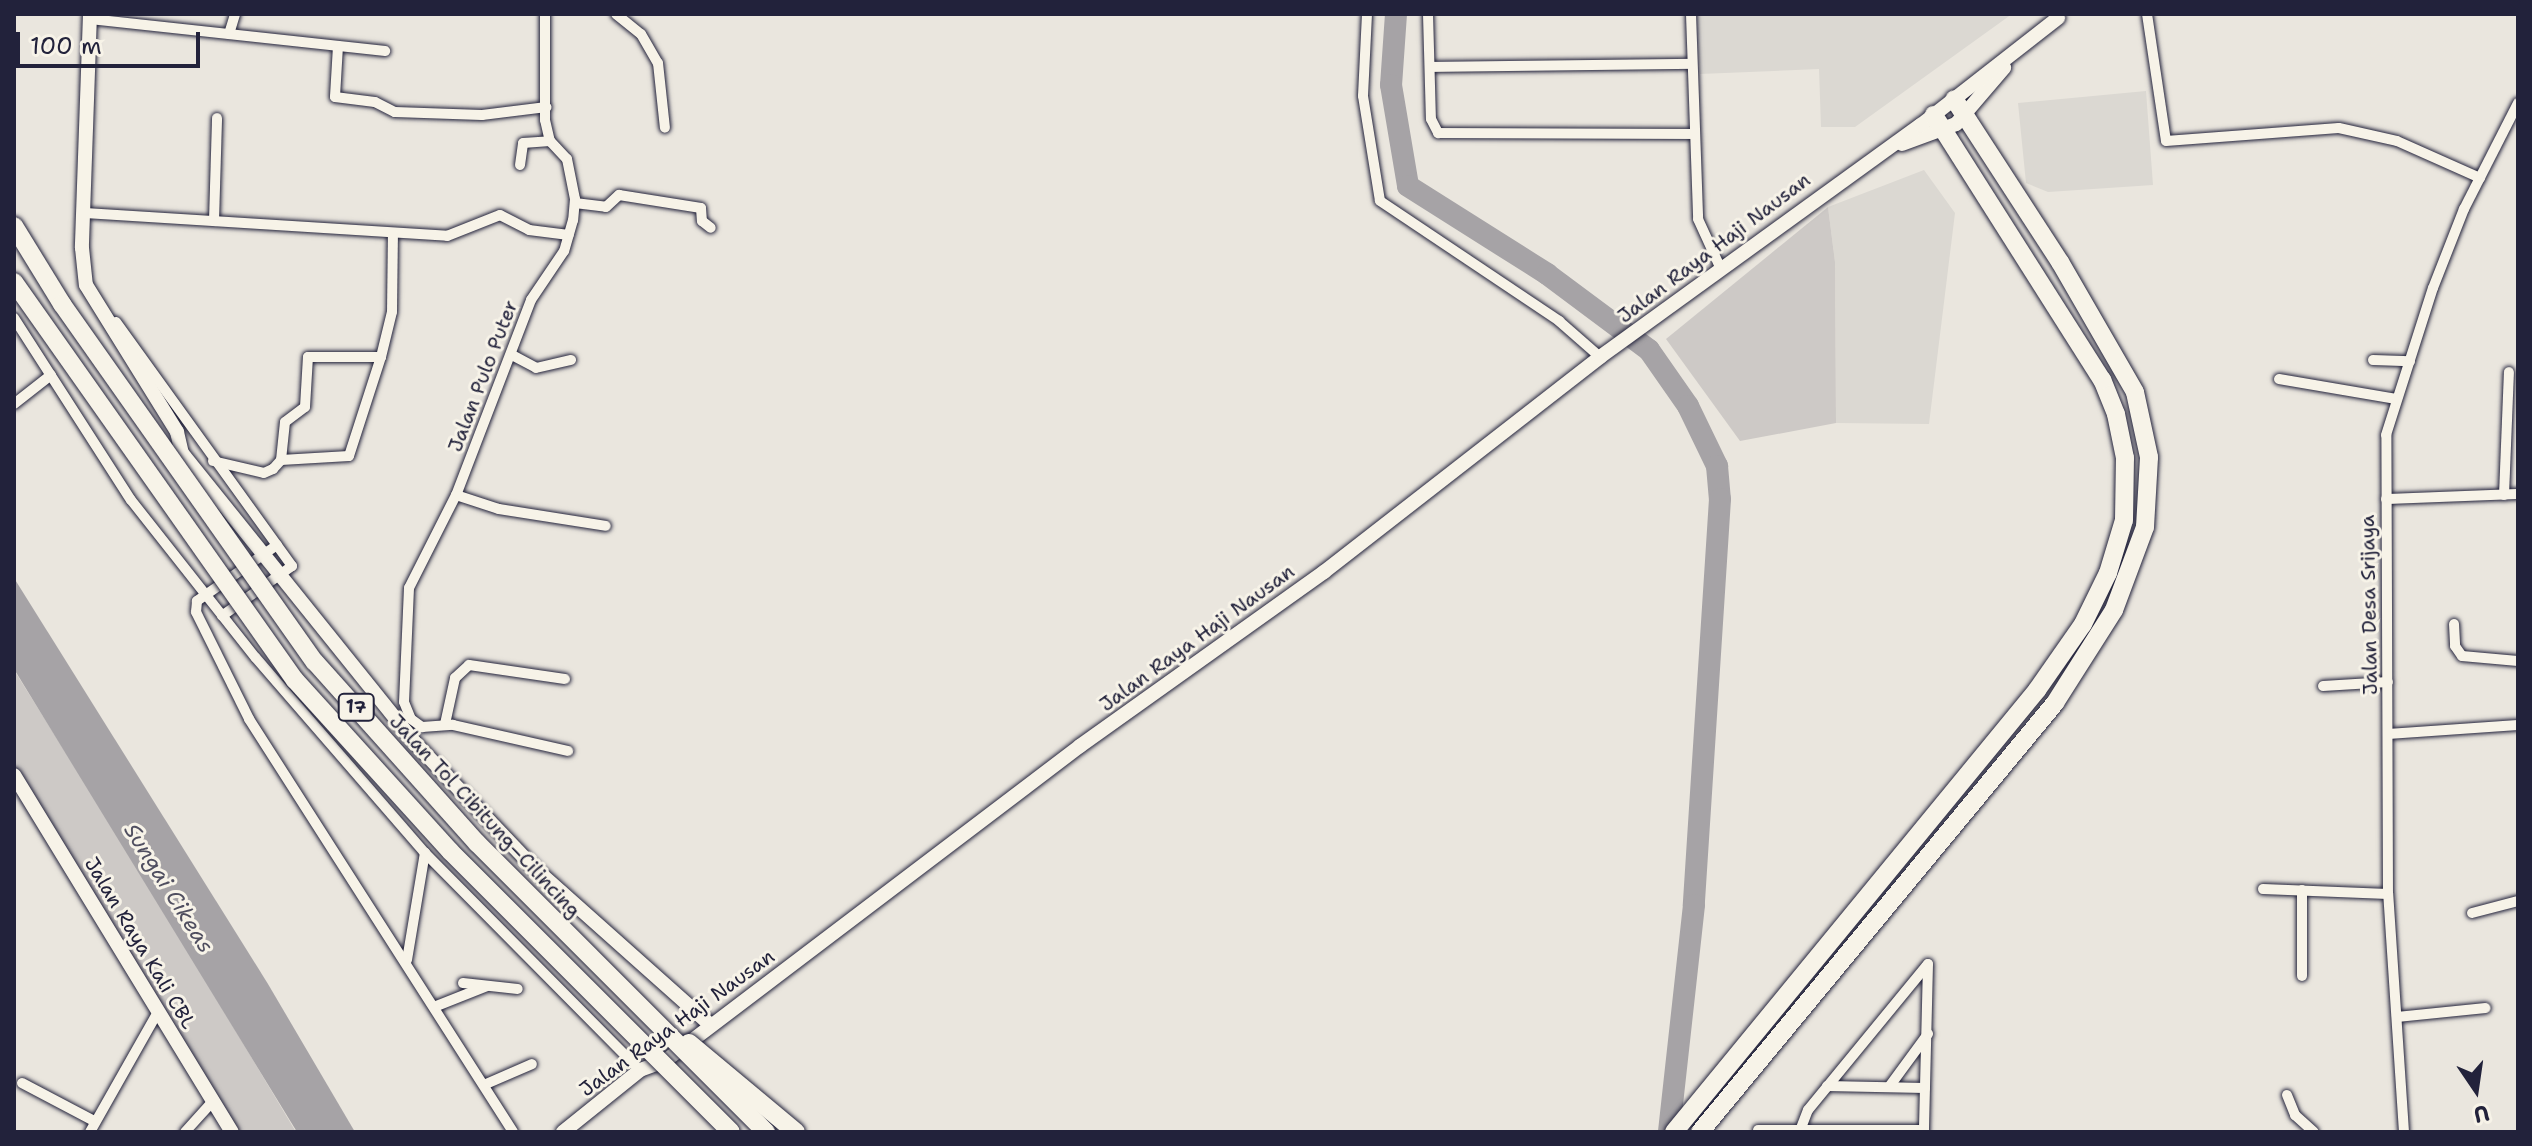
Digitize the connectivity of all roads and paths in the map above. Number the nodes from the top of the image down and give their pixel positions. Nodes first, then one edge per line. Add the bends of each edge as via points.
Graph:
1 (235, 14) edge
2 (545, 14) edge
3 (616, 14) edge
4 (1367, 14) edge
5 (1428, 14) edge
6 (1691, 14) edge
7 (2147, 14) edge
8 (90, 17) edge
9 (229, 34) junction
10 (338, 46) junction
11 (385, 51) dead end
12 (1692, 64) junction
13 (1430, 67) junction
14 (1954, 99) junction
15 (2518, 103) edge
16 (547, 107) junction
17 (1964, 117) junction
18 (217, 118) dead end
19 (1939, 122) junction
20 (665, 128) dead end
21 (1693, 134) junction
22 (550, 141) junction
23 (520, 165) dead end
24 (2480, 178) junction
25 (575, 203) junction
26 (85, 213) junction
27 (214, 221) junction
28 (14, 226) edge
29 (711, 228) dead end
30 (393, 234) junction
31 (569, 235) junction
32 (1720, 267) junction
33 (14, 282) edge
34 (86, 285) junction
35 (14, 318) edge
36 (1604, 354) junction
37 (512, 355) junction
38 (381, 357) junction
39 (571, 360) dead end
40 (2373, 360) dead end
41 (2410, 361) junction
42 (2509, 372) dead end
43 (51, 375) junction
44 (2279, 379) dead end
45 (2396, 399) junction
46 (14, 404) edge
47 (281, 460) junction
48 (213, 461) junction
49 (2518, 494) edge
50 (456, 495) junction
51 (2504, 495) junction
52 (2386, 499) junction
53 (606, 526) dead end
54 (277, 545) junction
55 (260, 556) junction
56 (281, 574) junction
57 (205, 595) junction
58 (222, 616) junction
59 (2454, 624) dead end
60 (2518, 661) edge
61 (565, 679) dead end
62 (2388, 682) junction
63 (2323, 686) dead end
64 (445, 724) junction
65 (2518, 725) edge
66 (422, 727) junction
67 (2388, 734) junction
68 (415, 743) junction
69 (568, 751) dead end
70 (14, 775) edge
71 (425, 853) junction
72 (2263, 889) dead end
73 (2302, 890) junction
74 (2388, 894) junction
75 (2518, 901) edge
76 (2472, 913) dead end
77 (407, 960) junction
78 (2302, 976) dead end
79 (611, 982) junction
80 (463, 983) dead end
81 (487, 986) junction
82 (518, 989) dead end
83 (434, 1007) junction
84 (2486, 1008) dead end
85 (158, 1012) junction
86 (2397, 1017) junction
87 (708, 1023) junction
88 (1928, 1034) junction
89 (532, 1064) dead end
90 (640, 1070) junction
91 (22, 1083) dead end
92 (486, 1084) junction
93 (1827, 1086) junction
94 (1889, 1087) junction
95 (1925, 1088) junction
96 (2287, 1095) dead end
97 (213, 1101) junction
98 (92, 1127) edge
99 (1801, 1128) junction
100 (1758, 1130) dead end
101 (1924, 1131) edge
102 (185, 1132) edge
103 (232, 1132) edge
104 (513, 1132) edge
105 (563, 1132) edge
106 (731, 1132) edge
107 (766, 1132) edge
108 (796, 1132) edge
109 (1674, 1132) edge
110 (1700, 1132) edge
111 (2314, 1132) edge
112 (2404, 1132) edge

1 - 9 street
2 - 16 street, Jalan Pulo Puter
3 - 20 street via 641,34 658,63
4 - 36 street via 1363,96 1380,201
5 - 13 street
6 - 12 street
7 - 24 street via 2164,140 2339,128 2397,141
8 - 9 street
8 - 26 main road
9 - 10 street
10 - 11 street
10 - 16 street via 335,97 375,102 395,112 482,115
12 - 13 street
12 - 21 street
13 - 21 street via 1431,119 1438,133
14 - 17 highway
14 - 17 main road, Jalan Raya Haji Nausan via 2058,18 1999,73
14 - 19 main road, Jalan Raya Haji Nausan
15 - 24 street, Jalan Desa Srijaya
16 - 22 street, Jalan Pulo Puter
17 - 19 main road, Jalan Raya Haji Nausan
17 - 110 highway via 2126,372 2146,432 2149,511 2127,583 2085,661
18 - 27 street
19 - 32 main road, Jalan Raya Haji Nausan via 1853,172
19 - 109 highway via 2106,388 2125,458 2126,504 2108,573 2083,624 2037,690
21 - 32 street via 1698,219
22 - 23 street via 523,143
22 - 25 street, Jalan Pulo Puter via 567,159
24 - 41 street, Jalan Desa Srijaya via 2433,288
25 - 29 street via 606,207 619,195 701,208 702,221
25 - 31 street, Jalan Pulo Puter
26 - 27 street
26 - 34 main road
27 - 30 street
28 - 79 highway, Jalan Tol Cibitung–Cilincing / 17, bridge via 62,304 315,662
30 - 31 street via 459,234 500,215 529,230
30 - 38 street via 392,312
31 - 37 street, Jalan Pulo Puter via 531,300
32 - 36 main road, Jalan Raya Haji Nausan
33 - 106 highway, 17, bridge via 295,680 450,851
34 - 48 street
34 - 55 main road via 177,432 182,453
35 - 43 street
36 - 87 main road, Jalan Raya Haji Nausan via 1336,563
37 - 39 street via 536,368
37 - 50 street, Jalan Pulo Puter
38 - 47 street via 349,456
38 - 47 street via 308,357 305,407 285,422
40 - 41 street
41 - 45 street, Jalan Desa Srijaya
42 - 51 street
43 - 46 street
43 - 57 street via 131,500
44 - 45 street
45 - 52 street, Jalan Desa Srijaya via 2386,435
47 - 48 street via 264,473
48 - 54 street
49 - 51 street
50 - 53 street via 499,509
50 - 66 street, Jalan Pulo Puter via 409,588 404,702 411,719
51 - 52 street
52 - 62 street, Jalan Desa Srijaya
54 - 55 street
54 - 56 street via 292,566
55 - 56 main road
55 - 57 street
56 - 58 street
56 - 68 main road
57 - 58 street
57 - 77 street via 195,605 196,612 249,719
58 - 71 street
59 - 60 street via 2455,646 2462,656
61 - 64 street via 469,665 455,678
62 - 63 street
62 - 67 street, Jalan Desa Srijaya
64 - 66 street
64 - 69 street
65 - 67 street
66 - 68 street
67 - 74 street, Jalan Desa Srijaya
68 - 87 main road via 532,866
70 - 85 main road, Jalan Raya Kali CBL
71 - 77 street
71 - 90 street
72 - 73 street
73 - 74 street
73 - 78 street
74 - 86 street, Jalan Desa Srijaya
75 - 76 street
77 - 83 street
79 - 107 highway, Jalan Tol Cibitung–Cilincing / 17, bridge
79 - 108 highway, bridge
80 - 81 street
81 - 82 street
81 - 83 street
83 - 92 street
84 - 86 street
85 - 97 main road, Jalan Raya Kali CBL
85 - 98 street
86 - 112 street, Jalan Desa Srijaya
87 - 90 main road, Jalan Raya Haji Nausan via 665,1061
88 - 93 street via 1928,964
88 - 94 street
88 - 95 street
89 - 92 street
90 - 105 main road, Jalan Raya Haji Nausan
91 - 98 street
92 - 104 street
93 - 94 street
93 - 99 street
94 - 95 street
95 - 101 street
96 - 111 street via 2295,1115
97 - 102 street
97 - 103 main road, Jalan Raya Kali CBL
99 - 100 street
99 - 101 street

